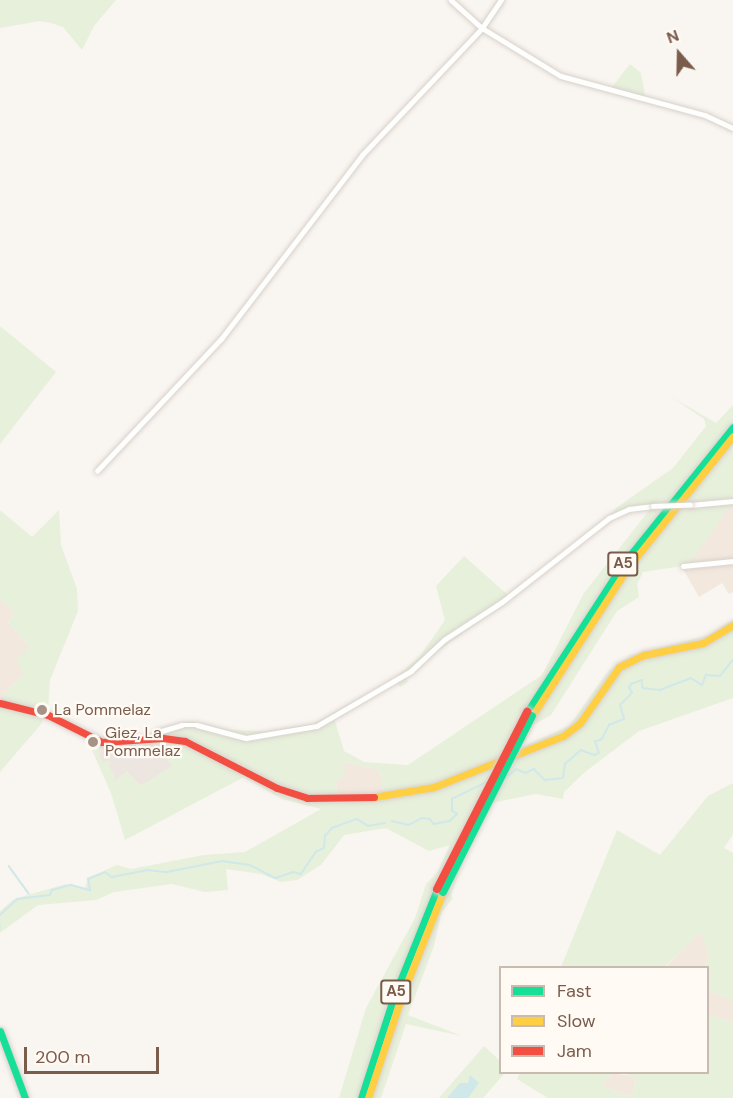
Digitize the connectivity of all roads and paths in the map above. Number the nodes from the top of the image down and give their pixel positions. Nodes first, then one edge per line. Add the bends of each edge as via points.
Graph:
1 (451, 0) edge
2 (501, 0) edge
3 (482, 28) junction
4 (733, 128) edge
5 (733, 427) edge
6 (733, 436) edge
7 (98, 471) dead end
8 (733, 501) edge
9 (733, 561) edge
10 (682, 566) dead end
11 (733, 625) edge
12 (0, 703) edge
13 (529, 714) junction
14 (152, 739) junction
15 (440, 890) junction
16 (0, 1031) edge
17 (25, 1098) edge
18 (361, 1098) edge
19 (368, 1098) edge

1 - 3 street
2 - 3 street
3 - 4 street via 561,76 705,115
3 - 7 street via 362,155 221,339
5 - 13 main road, A5 via 629,555
6 - 13 main road, A5 via 627,570
8 - 14 street, bridge via 629,509 609,518 502,602 444,640 411,671 316,726 246,738 182,725 158,732
9 - 10 street
11 - 14 main road via 699,644 627,662 612,673 586,715 568,733 412,794 326,801 277,788 185,741
12 - 14 main road via 48,716 102,742
13 - 15 main road, A5, bridge
15 - 18 main road, A5 via 394,996
15 - 19 main road, A5
16 - 17 main road

